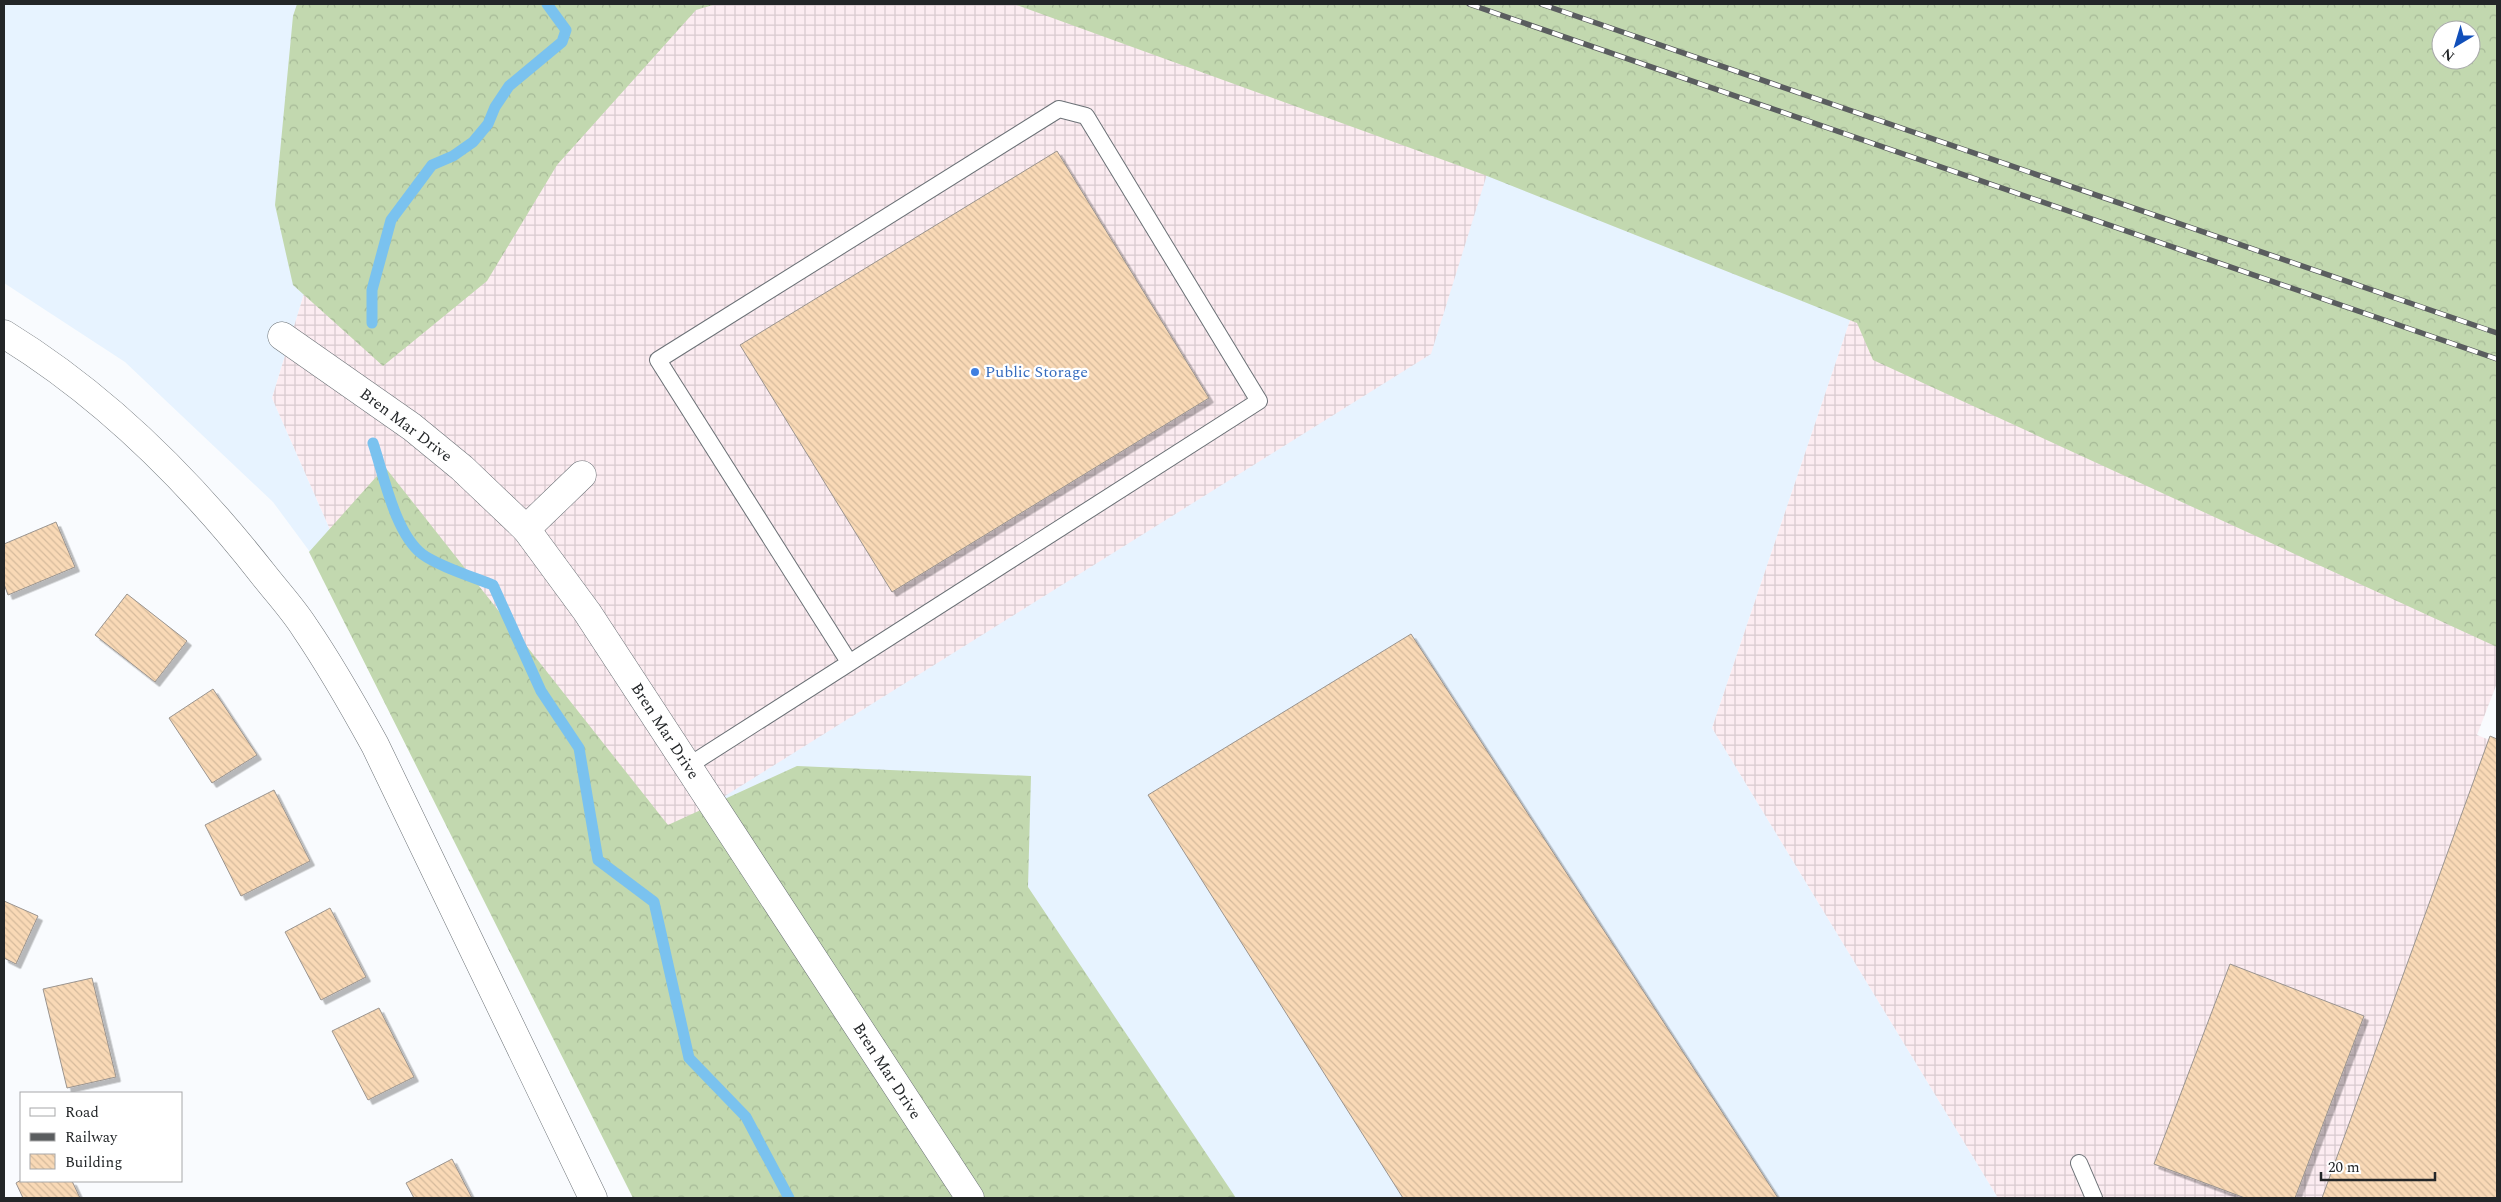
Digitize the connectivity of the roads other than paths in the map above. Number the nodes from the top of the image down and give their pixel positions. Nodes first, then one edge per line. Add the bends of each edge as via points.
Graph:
1 (4, 334) edge
2 (282, 336) dead end
3 (582, 475) dead end
4 (526, 529) junction
5 (849, 662) junction
6 (688, 766) junction
7 (2079, 1163) dead end
8 (593, 1198) edge
9 (970, 1198) edge
10 (2094, 1198) edge

1 - 8 street via 34,352 110,410 221,520 304,626 375,745
2 - 4 street, Bren Mar Drive via 412,427 462,468
3 - 4 street
4 - 6 street, Bren Mar Drive via 587,612
5 - 5 lane via 1259,401 1086,116 1059,109 658,360
5 - 6 lane
6 - 9 street, Bren Mar Drive
7 - 10 lane

